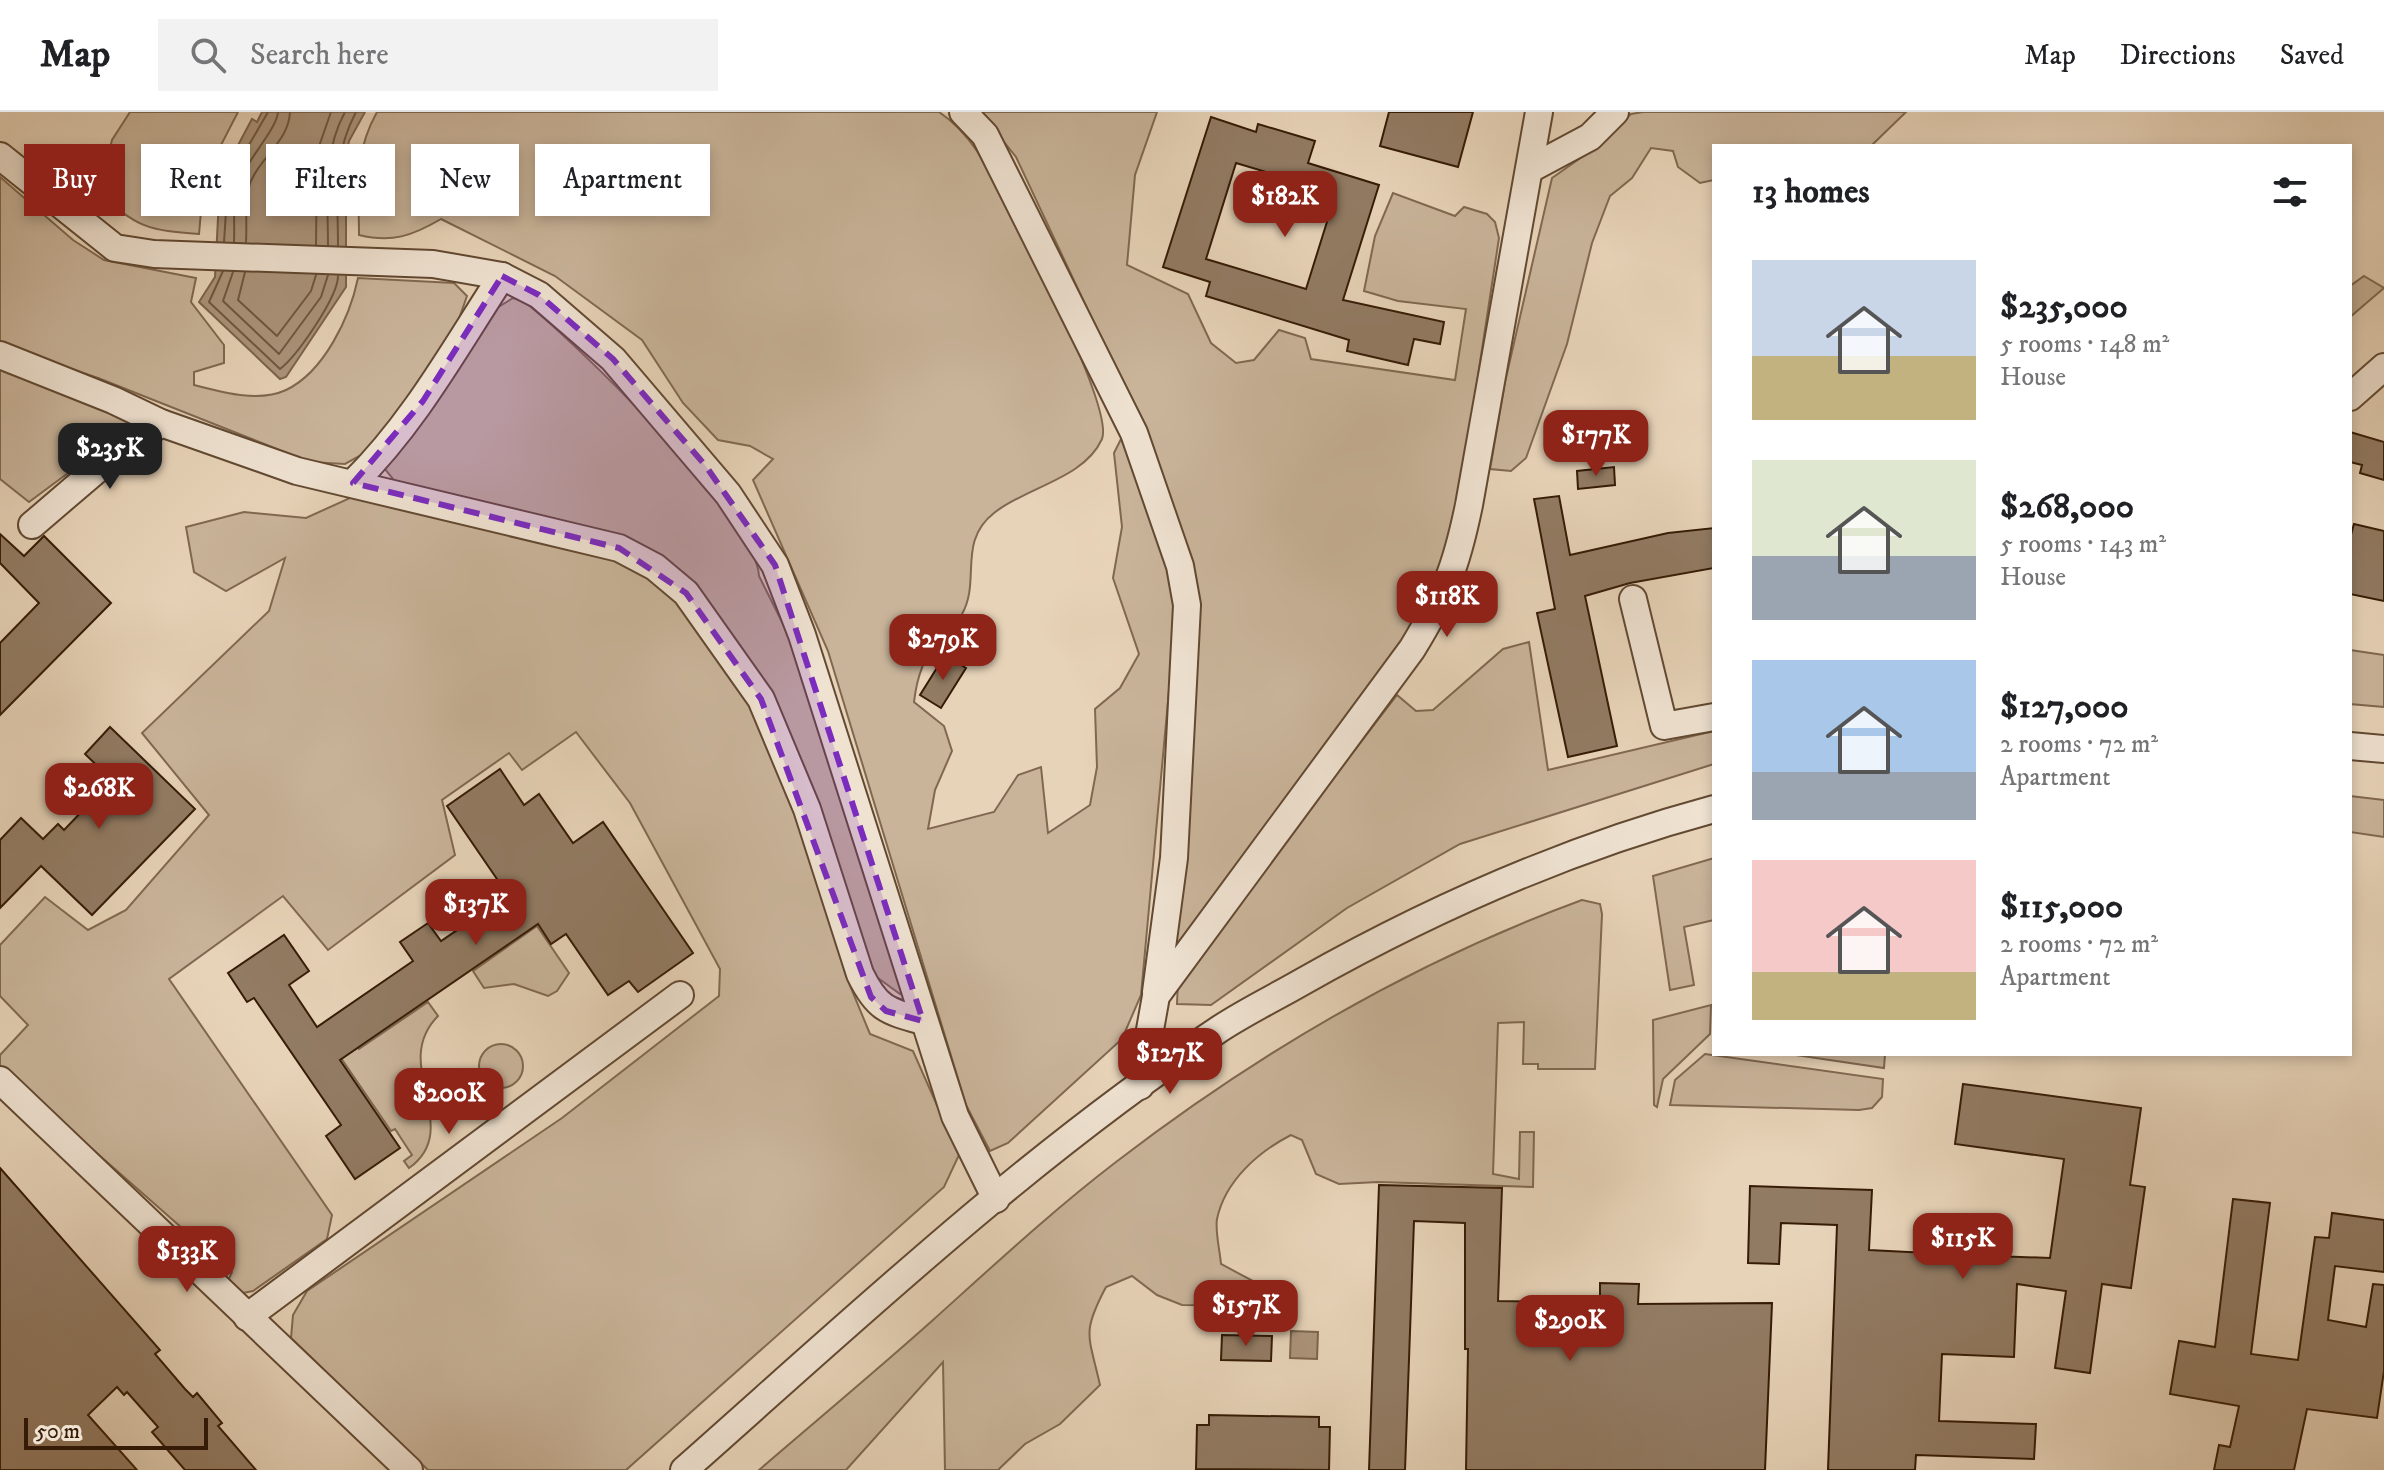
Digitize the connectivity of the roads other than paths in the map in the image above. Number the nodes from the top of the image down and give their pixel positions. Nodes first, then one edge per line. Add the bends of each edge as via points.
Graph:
1 (963, 112) edge
2 (1539, 112) edge
3 (1615, 112) edge
4 (0, 156) edge
5 (1532, 168) junction
6 (502, 276) junction
7 (0, 355) edge
8 (2384, 367) edge
9 (2352, 395) edge
10 (161, 423) junction
11 (353, 483) junction
12 (32, 525) dead end
13 (1633, 599) dead end
14 (1712, 717) edge
15 (2352, 746) edge
16 (2384, 749) edge
17 (1712, 810) edge
18 (680, 995) dead end
19 (1156, 996) junction
20 (923, 1021) junction
21 (0, 1080) edge
22 (1140, 1086) junction
23 (996, 1199) junction
24 (247, 1317) junction
25 (409, 1470) edge
26 (684, 1470) edge

1 - 19 street via 985,135 1134,433 1180,566 1187,605 1174,858
2 - 5 street
3 - 5 street via 1590,137
4 - 6 street via 115,248 154,254 433,264
5 - 19 street via 1459,555 1444,597 1412,649
6 - 11 street via 416,411
6 - 20 street via 539,295 613,359 728,494 775,565 802,635
7 - 10 street
8 - 9 street
10 - 11 street via 297,471
10 - 12 street
11 - 20 street via 619,548 655,567 686,593 761,699 807,809 871,997 886,1011
13 - 14 street via 1664,726
15 - 16 street
17 - 22 street via 1557,860 1456,900 1223,1027
18 - 24 street
19 - 22 street
20 - 23 street via 955,1116
21 - 24 street
22 - 23 street
23 - 26 street
24 - 25 street

